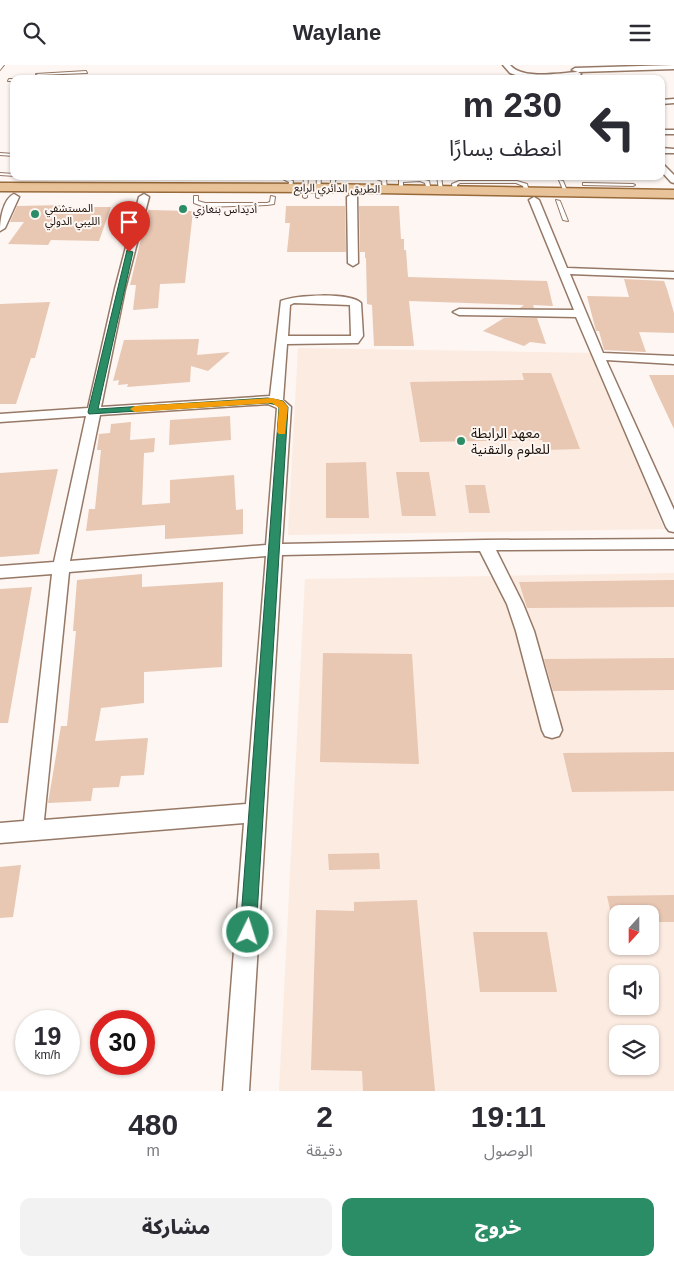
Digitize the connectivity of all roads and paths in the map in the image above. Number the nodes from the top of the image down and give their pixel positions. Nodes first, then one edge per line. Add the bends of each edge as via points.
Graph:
1 (2, 65) edge
2 (506, 65) edge
3 (88, 66) edge
4 (674, 67) edge
5 (40, 68) dead end
6 (0, 69) edge
7 (86, 72) junction
8 (576, 72) edge
9 (38, 74) joint
10 (85, 75) edge
11 (521, 75) edge
12 (537, 75) edge
13 (665, 170) edge
14 (0, 174) edge
15 (289, 180) edge
16 (674, 180) edge
17 (586, 184) dead end
18 (633, 185) dead end
19 (441, 186) edge
20 (9, 187) edge
21 (312, 187) edge
22 (610, 189) junction
23 (562, 191) junction
24 (674, 194) edge
25 (530, 196) junction
26 (144, 197) junction
27 (352, 197) junction
28 (674, 203) edge
29 (566, 220) dead end
30 (0, 228) edge
31 (353, 263) dead end
32 (563, 271) junction
33 (674, 275) edge
34 (460, 312) dead end
35 (580, 314) junction
36 (282, 340) junction
37 (598, 356) junction
38 (674, 359) edge
39 (276, 401) junction
40 (92, 412) junction
41 (0, 418) edge
42 (674, 527) edge
43 (674, 544) edge
44 (485, 545) junction
45 (274, 550) junction
46 (61, 567) junction
47 (0, 573) edge
48 (552, 729) dead end
49 (256, 813) junction
50 (33, 830) junction
51 (0, 833) edge
52 (236, 1091) edge

1 - 6 lane
2 - 11 street
3 - 7 lane
4 - 8 street
5 - 9 lane
7 - 9 lane
7 - 10 lane
8 - 12 street
13 - 16 street
14 - 20 lane
15 - 21 lane
17 - 22 lane
18 - 22 lane
19 - 21 main road, الطريق الدائري الرابع via 402,189
19 - 25 main road, الطريق الدائري الرابع
20 - 21 main road, الطريق الدائري الرابع
20 - 26 main road, الطريق الدائري الرابع
20 - 30 street
21 - 26 main road, الطريق الدائري الرابع via 273,197
21 - 27 main road, الطريق الدائري الرابع
22 - 23 main road, الطريق الدائري الرابع
22 - 24 main road, الطريق الدائري الرابع
23 - 25 main road, الطريق الدائري الرابع
23 - 28 main road, الطريق الدائري الرابع
23 - 29 lane
25 - 27 main road, الطريق الدائري الرابع
25 - 32 street
26 - 40 street
27 - 31 street
32 - 33 street
32 - 35 street
34 - 35 street
35 - 37 street
36 - 36 street via 286,301 345,300 355,303 357,336 354,340
36 - 39 street
37 - 38 street
37 - 42 street
39 - 40 street
39 - 45 street via 284,407
40 - 41 street
40 - 46 street
43 - 44 street
44 - 45 street
44 - 48 street via 526,631
45 - 46 street
45 - 49 street
46 - 47 street
46 - 50 street
49 - 50 street
49 - 52 street
50 - 51 street

